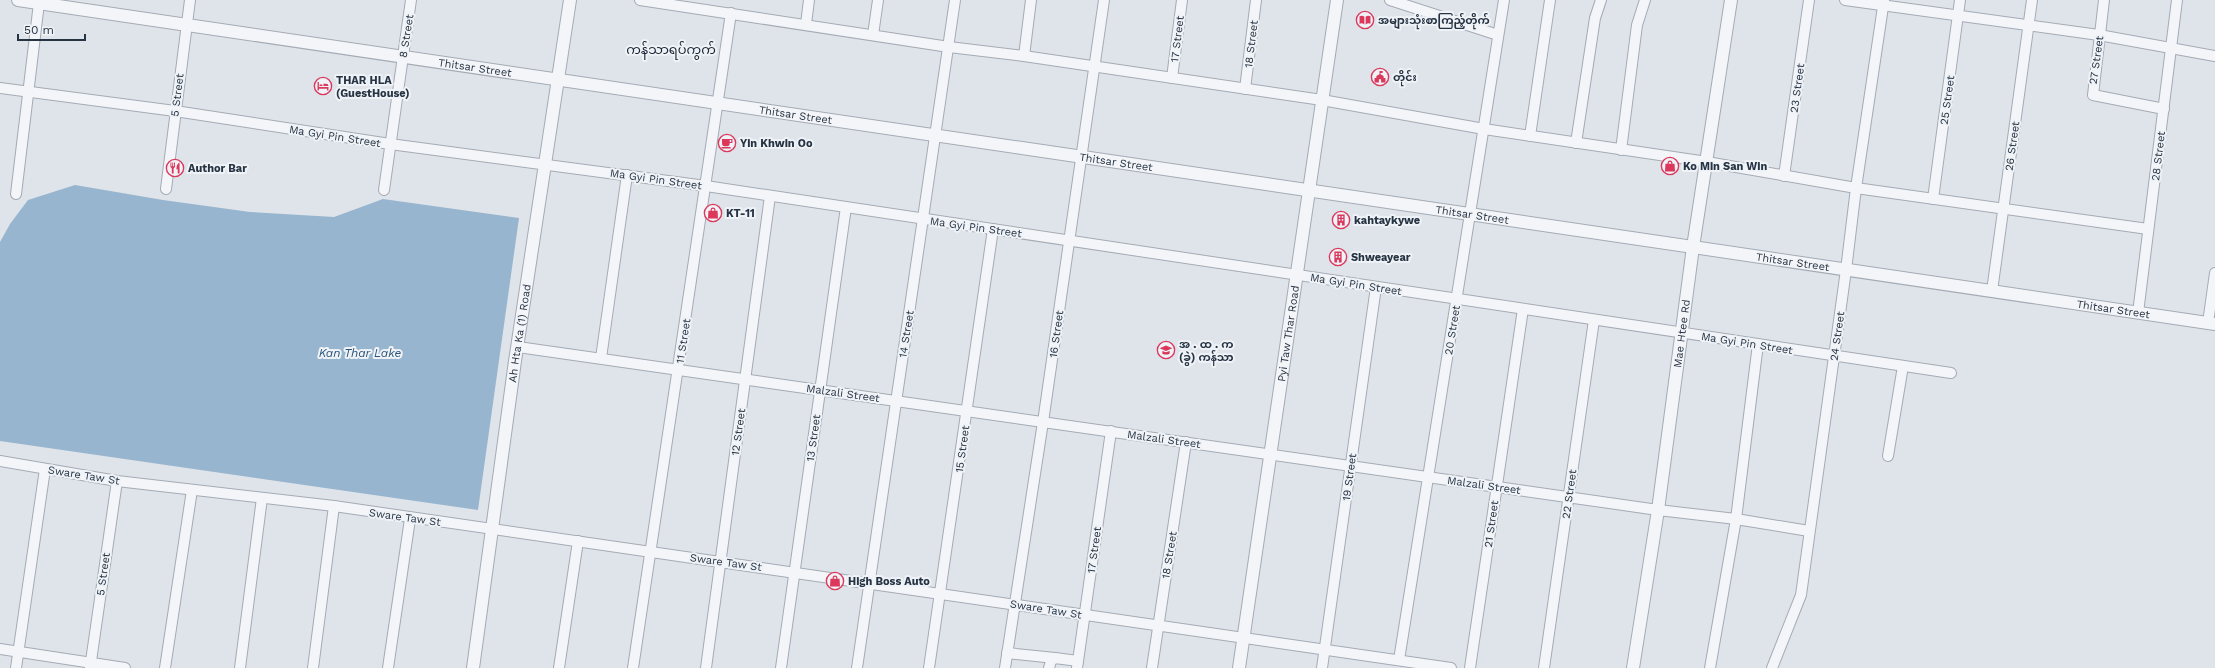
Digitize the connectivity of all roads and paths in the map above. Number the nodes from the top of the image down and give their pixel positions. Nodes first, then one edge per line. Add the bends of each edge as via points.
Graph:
1 (18, 0) edge
2 (190, 0) edge
3 (412, 0) edge
4 (570, 0) edge
5 (640, 0) edge
6 (809, 0) edge
7 (878, 0) edge
8 (955, 0) edge
9 (1031, 0) edge
10 (1104, 0) edge
11 (1182, 0) edge
12 (1256, 0) edge
13 (1337, 0) edge
14 (1390, 0) edge
15 (1504, 0) edge
16 (1550, 0) edge
17 (1601, 0) edge
18 (1645, 0) edge
19 (1731, 0) edge
20 (1809, 0) edge
21 (1845, 0) edge
22 (1960, 0) edge
23 (2032, 0) edge
24 (2104, 0) edge
25 (2177, 0) edge
26 (39, 3) junction
27 (1883, 3) edge
28 (732, 13) junction
29 (1958, 16) junction
30 (806, 24) junction
31 (186, 25) junction
32 (2029, 26) junction
33 (873, 35) junction
34 (2099, 35) junction
35 (1498, 36) junction
36 (949, 47) junction
37 (2171, 48) junction
38 (1024, 56) junction
39 (2215, 56) edge
40 (403, 57) junction
41 (1094, 66) junction
42 (1172, 78) junction
43 (558, 80) junction
44 (0, 88) edge
45 (1245, 89) junction
46 (29, 92) junction
47 (1322, 100) junction
48 (719, 103) junction
49 (2164, 109) junction
50 (175, 111) junction
51 (1484, 129) junction
52 (936, 135) junction
53 (1530, 136) junction
54 (390, 144) junction
55 (1576, 144) junction
56 (1621, 150) junction
57 (1081, 157) junction
58 (1707, 162) junction
59 (546, 164) junction
60 (628, 175) junction
61 (1784, 176) junction
62 (706, 186) junction
63 (1856, 188) junction
64 (166, 189) dead end
65 (384, 190) dead end
66 (1309, 190) junction
67 (16, 194) dead end
68 (770, 196) junction
69 (1933, 199) junction
70 (846, 207) junction
71 (2003, 209) junction
72 (1470, 214) junction
73 (924, 219) junction
74 (993, 229) junction
75 (2148, 229) junction
76 (1069, 241) junction
77 (1692, 247) junction
78 (1846, 270) junction
79 (2215, 273) edge
80 (1296, 275) junction
81 (1376, 287) junction
82 (1992, 291) junction
83 (1457, 299) junction
84 (1523, 309) junction
85 (2138, 313) junction
86 (1594, 320) junction
87 (2211, 324) edge
88 (1682, 333) junction
89 (1758, 344) junction
90 (518, 347) junction
91 (1834, 356) junction
92 (601, 358) junction
93 (1903, 366) junction
94 (679, 369) junction
95 (1951, 373) dead end
96 (745, 379) junction
97 (820, 390) junction
98 (895, 400) junction
99 (967, 411) junction
100 (1043, 422) junction
101 (1111, 431) junction
102 (1186, 442) junction
103 (1271, 454) junction
104 (1888, 456) dead end
105 (0, 461) edge
106 (1351, 466) junction
107 (45, 469) junction
108 (1428, 477) junction
109 (117, 481) junction
110 (1497, 486) junction
111 (192, 490) junction
112 (1569, 497) junction
113 (262, 498) junction
114 (334, 506) junction
115 (1658, 510) junction
116 (410, 519) junction
117 (1736, 519) junction
118 (492, 528) junction
119 (1809, 531) junction
120 (578, 541) junction
121 (651, 552) junction
122 (720, 562) junction
123 (794, 572) junction
124 (870, 584) junction
125 (941, 594) junction
126 (1015, 604) junction
127 (1085, 615) junction
128 (1158, 625) junction
129 (1244, 638) junction
130 (0, 649) edge
131 (1325, 650) junction
132 (18, 652) junction
133 (1007, 653) junction
134 (1055, 658) junction
135 (1399, 660) junction
136 (1077, 664) edge
137 (90, 665) edge
138 (16, 668) edge
139 (125, 668) edge
140 (165, 668) edge
141 (240, 668) edge
142 (313, 668) edge
143 (388, 668) edge
144 (473, 668) edge
145 (559, 668) edge
146 (633, 668) edge
147 (706, 668) edge
148 (781, 668) edge
149 (857, 668) edge
150 (929, 668) edge
151 (1005, 668) edge
152 (1049, 668) edge
153 (1152, 668) edge
154 (1239, 668) edge
155 (1322, 668) edge
156 (1451, 668) edge
157 (1470, 668) edge
158 (1544, 668) edge
159 (1633, 668) edge
160 (1710, 668) edge
161 (1772, 668) edge

1 - 26 street, Thitsar Street
2 - 31 street, 5 Street
3 - 40 street, 8 Street
4 - 43 street, Ah Hta Ka (1) Road
5 - 28 street
6 - 30 street
7 - 33 street
8 - 36 street, 14 Street
9 - 38 street
10 - 41 street, 16 Street
11 - 42 street, 17 Street
12 - 45 street, 18 Street
13 - 47 street, Pyi Taw Thar Road
14 - 35 street
15 - 35 street, 20 Street
16 - 53 street
17 - 55 street via 1595,18
18 - 56 street via 1637,25
19 - 58 street, Mae Htee Rd
20 - 61 street, 23 Street
21 - 27 street
22 - 29 street, 25 Street
23 - 32 street, 26 Street
24 - 34 street, 27 Street
25 - 37 street, 28 Street
26 - 31 street, Thitsar Street
26 - 46 street
27 - 29 street
27 - 63 street, 24 Street
28 - 30 street
28 - 48 street, 11 Street
29 - 32 street
29 - 69 street, 25 Street
30 - 33 street
31 - 40 street, Thitsar Street
31 - 50 street, 5 Street
32 - 34 street
32 - 71 street, 26 Street
33 - 36 street
34 - 37 street
34 - 49 street, 27 Street via 2093,95
35 - 51 street, 20 Street
36 - 38 street
36 - 52 street, 14 Street
37 - 39 street
37 - 49 street, 28 Street
38 - 41 street
40 - 43 street, Thitsar Street
40 - 54 street, 8 Street
41 - 42 street
41 - 57 street, 16 Street
42 - 45 street
43 - 48 street, Thitsar Street
43 - 59 street, Ah Hta Ka (1) Road
44 - 46 street, Ma Gyi Pin Street
45 - 47 street
46 - 50 street, Ma Gyi Pin Street
46 - 67 street
47 - 51 street
47 - 66 street, Pyi Taw Thar Road
48 - 52 street, Thitsar Street
48 - 62 street, 11 Street
49 - 75 street, 28 Street
50 - 54 street, Ma Gyi Pin Street
50 - 64 street, 5 Street
51 - 53 street
51 - 72 street, 20 Street
52 - 57 street, Thitsar Street
52 - 73 street, 14 Street
53 - 55 street
54 - 59 street, Ma Gyi Pin Street
54 - 65 street, 8 Street
55 - 56 street
56 - 58 street
57 - 66 street, Thitsar Street
57 - 76 street, 16 Street
58 - 61 street
58 - 77 street, Mae Htee Rd
59 - 60 street, Ma Gyi Pin Street
59 - 90 street, Ah Hta Ka (1) Road
60 - 62 street, Ma Gyi Pin Street
60 - 92 street
61 - 63 street
62 - 68 street, Ma Gyi Pin Street
62 - 94 street, 11 Street
63 - 69 street
63 - 78 street, 24 Street
66 - 72 street, Thitsar Street
66 - 80 street, Pyi Taw Thar Road
68 - 70 street, Ma Gyi Pin Street
68 - 96 street, 12 Street
69 - 71 street
70 - 73 street, Ma Gyi Pin Street
70 - 97 street, 13 Street
71 - 75 street
71 - 82 street, 26 Street
72 - 77 street, Thitsar Street
72 - 83 street, 20 Street
73 - 74 street, Ma Gyi Pin Street
73 - 98 street, 14 Street
74 - 76 street, Ma Gyi Pin Street
74 - 99 street, 15 Street
75 - 85 street, 28 Street
76 - 80 street, Ma Gyi Pin Street
76 - 100 street, 16 Street
77 - 78 street, Thitsar Street
77 - 88 street, Mae Htee Rd
78 - 82 street, Thitsar Street
78 - 91 street, 24 Street
79 - 87 street
80 - 81 street, Ma Gyi Pin Street
80 - 103 street, Pyi Taw Thar Road
81 - 83 street, Ma Gyi Pin Street
81 - 106 street, 19 Street
82 - 85 street, Thitsar Street
83 - 84 street, Ma Gyi Pin Street
83 - 108 street, 20 Street
84 - 86 street, Ma Gyi Pin Street
84 - 110 street, 21 Street
85 - 87 street, Thitsar Street
86 - 88 street, Ma Gyi Pin Street
86 - 112 street, 22 Street
88 - 89 street, Ma Gyi Pin Street
88 - 115 street, Mae Htee Rd
89 - 91 street, Ma Gyi Pin Street
89 - 117 street
90 - 92 street, Malzali Street
90 - 118 street, Ah Hta Ka (1) Road
91 - 93 street, Ma Gyi Pin Street
91 - 119 street, 24 Street
92 - 94 street, Malzali Street
93 - 95 street, Ma Gyi Pin Street
93 - 104 street
94 - 96 street, Malzali Street
94 - 121 street, 11 Street
96 - 97 street, Malzali Street
96 - 122 street, 12 Street
97 - 98 street, Malzali Street
97 - 123 street, 13 Street
98 - 99 street, Malzali Street
98 - 124 street, 14 Street
99 - 100 street, Malzali Street
99 - 125 street, 15 Street
100 - 101 street, Malzali Street
100 - 126 street, 16 Street
101 - 102 street, Malzali Street
101 - 127 street, 17 Street
102 - 103 street, Malzali Street
102 - 128 street, 18 Street
103 - 106 street, Malzali Street
103 - 129 street, Pyi Taw Thar Road
105 - 107 street, Sware Taw St
106 - 108 street, Malzali Street
106 - 131 street, 19 Street
107 - 109 street, Sware Taw St
107 - 132 street
108 - 110 street, Malzali Street
108 - 135 street, 20 Street
109 - 111 street, Sware Taw St
109 - 137 street, 5 Street
110 - 112 street, Malzali Street
110 - 157 street, 21 Street
111 - 113 street, Sware Taw St
111 - 140 street
112 - 115 street, Malzali Street
112 - 158 street, 22 Street
113 - 114 street, Sware Taw St
113 - 141 street
114 - 116 street, Sware Taw St
114 - 142 street
115 - 117 street, Malzali Street
115 - 159 street, Mae Htee Rd
116 - 118 street, Sware Taw St
116 - 143 street
117 - 119 street, Malzali Street
117 - 160 street
118 - 120 street, Sware Taw St
118 - 144 street, Ah Hta Ka (1) Road
119 - 161 street, 24 Street via 1800,596
120 - 121 street, Sware Taw St
120 - 145 street
121 - 122 street, Sware Taw St
121 - 146 street, 11 Street
122 - 123 street, Sware Taw St
122 - 147 street, 12 Street
123 - 124 street, Sware Taw St
123 - 148 street, 13 Street
124 - 125 street, Sware Taw St
124 - 149 street, 14 Street
125 - 126 street, Sware Taw St
125 - 150 street, 15 Street
126 - 127 street, Sware Taw St
126 - 133 street, 16 Street
127 - 128 street, Sware Taw St
127 - 136 street, 17 Street
128 - 129 street, Sware Taw St
128 - 153 street, 18 Street
129 - 131 street, Sware Taw St
129 - 154 street, Pyi Taw Thar Road
130 - 132 street
131 - 135 street, Sware Taw St
131 - 155 street, 19 Street
132 - 137 street
132 - 138 street
133 - 134 street
133 - 151 street, 16 Street
134 - 136 street
134 - 152 street
135 - 156 street, Sware Taw St
137 - 139 street

